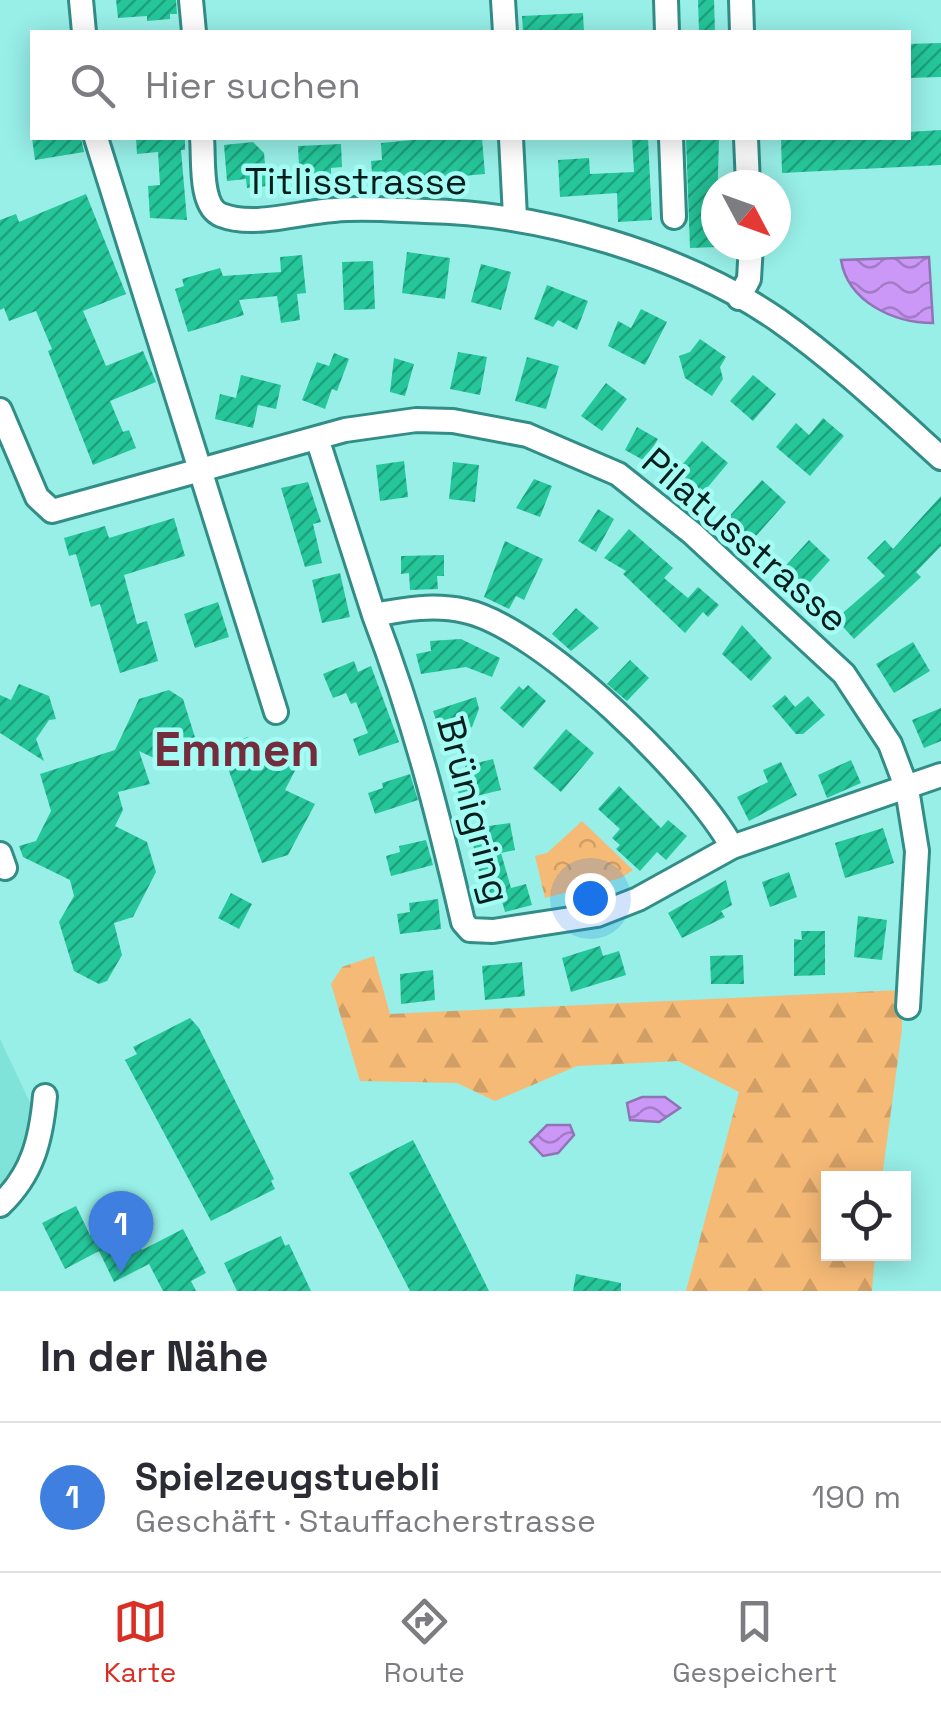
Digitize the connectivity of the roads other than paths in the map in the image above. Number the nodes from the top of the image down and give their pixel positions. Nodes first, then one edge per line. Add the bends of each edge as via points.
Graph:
1 (81, 0) edge
2 (191, 0) edge
3 (503, 0) edge
4 (666, 0) edge
5 (741, 0) edge
6 (84, 30) edge
7 (194, 30) edge
8 (505, 30) edge
9 (667, 30) edge
10 (742, 30) edge
11 (97, 140) edge
12 (202, 140) edge
13 (511, 140) edge
14 (671, 140) edge
15 (746, 140) edge
16 (747, 170) edge
17 (515, 217) junction
18 (674, 217) dead end
19 (750, 260) edge
20 (740, 298) junction
21 (0, 410) edge
22 (317, 438) junction
23 (941, 458) edge
24 (200, 472) junction
25 (374, 616) junction
26 (276, 712) dead end
27 (941, 775) edge
28 (907, 789) junction
29 (732, 847) junction
30 (908, 1006) dead end
31 (45, 1096) dead end
32 (0, 1204) edge

1 - 6 street
2 - 7 street
3 - 8 street
4 - 9 street
5 - 10 street
11 - 24 street
12 - 17 street, Titlisstrasse via 208,201 223,216 240,220 337,209
13 - 17 street, Titlisstrasse
14 - 18 street
15 - 16 street
17 - 20 street, Titlisstrasse via 617,246
19 - 20 street
20 - 23 street, Titlisstrasse via 832,361
21 - 24 street, Pilatusstrasse via 36,497 52,512
22 - 24 street, Pilatusstrasse
22 - 25 street
22 - 28 street, Pilatusstrasse via 373,425 453,421 558,445 618,474 692,532 844,674 890,744
24 - 26 street
25 - 29 street via 437,608 518,630 699,796
25 - 29 street, Brünigring via 408,703 470,930 597,915
27 - 28 street
28 - 29 street
28 - 30 street, Pilatusstrasse via 918,878
31 - 32 street via 31,1165

